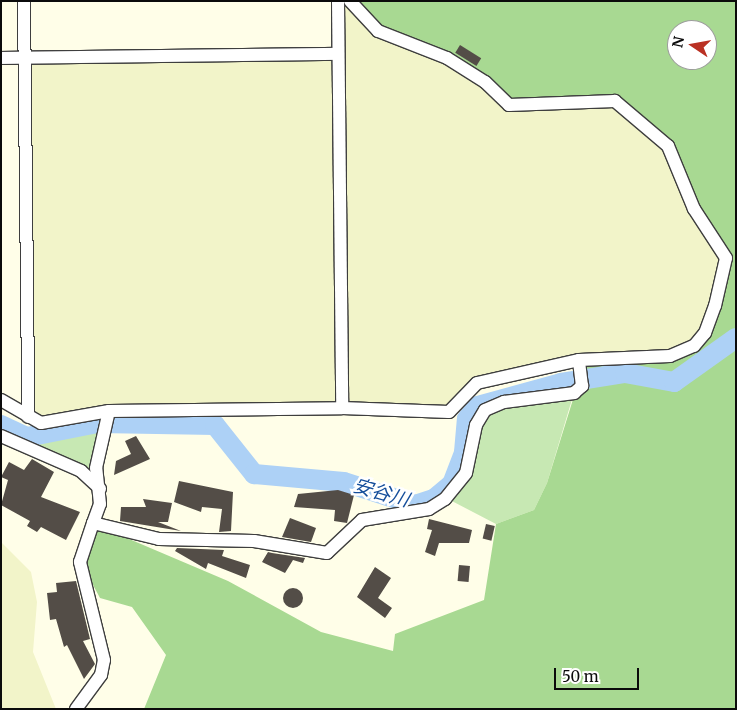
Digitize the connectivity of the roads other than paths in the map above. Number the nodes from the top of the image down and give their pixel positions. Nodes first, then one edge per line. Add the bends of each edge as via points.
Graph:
1 (24, 1) edge
2 (338, 1) edge
3 (350, 1) edge
4 (338, 54) junction
5 (1, 58) edge
6 (25, 58) junction
7 (579, 363) junction
8 (1, 400) edge
9 (342, 408) junction
10 (109, 413) junction
11 (28, 417) junction
12 (1, 436) edge
13 (100, 489) junction
14 (94, 523) junction
15 (76, 709) edge

1 - 6 street
2 - 4 street
3 - 7 street via 378,31 447,58 485,82 509,105 615,101 676,157 694,209 726,258 705,333 694,346 670,356
4 - 6 street
4 - 9 street
5 - 6 street
6 - 11 street
7 - 9 street via 477,383 449,412
7 - 14 street via 582,386 574,393 504,402 484,410 476,425 466,473 446,499 429,510 362,520 327,553 254,542 159,539
8 - 11 street
9 - 10 street
10 - 11 street via 61,423
10 - 13 street via 96,468
12 - 13 street via 81,471
13 - 14 street
14 - 15 street via 80,562 104,660 101,676

